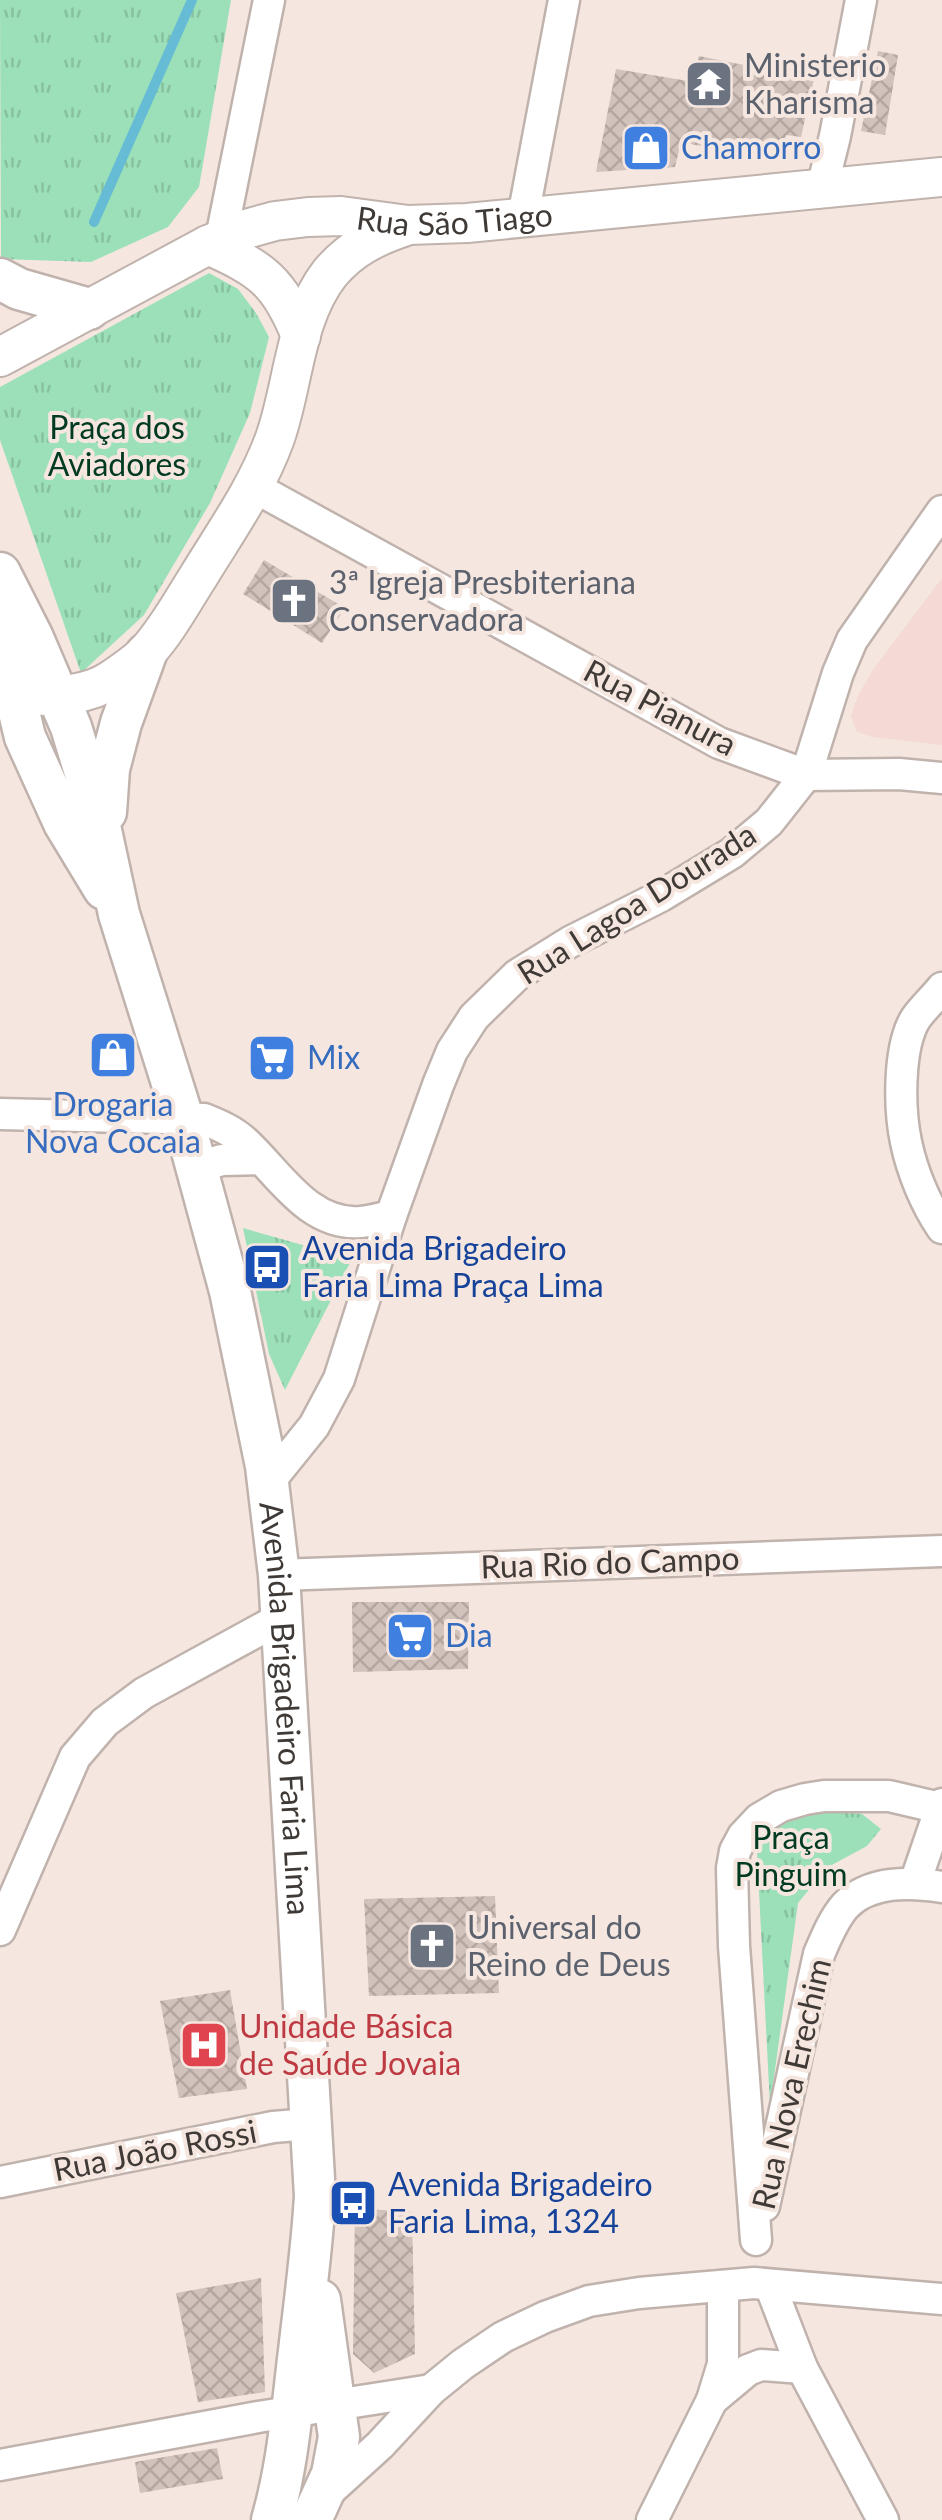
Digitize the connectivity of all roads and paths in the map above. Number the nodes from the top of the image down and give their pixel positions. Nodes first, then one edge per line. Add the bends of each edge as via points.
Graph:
1 (269, 0) edge
2 (564, 0) edge
3 (861, 0) edge
4 (942, 177) edge
5 (822, 188) junction
6 (523, 217) junction
7 (408, 225) junction
8 (215, 241) junction
9 (0, 279) edge
10 (88, 309) junction
11 (301, 336) junction
12 (0, 357) edge
13 (254, 487) junction
14 (942, 511) edge
15 (0, 573) edge
16 (0, 633) edge
17 (146, 654) junction
18 (14, 692) junction
19 (57, 695) junction
20 (806, 775) junction
21 (942, 778) edge
22 (104, 841) junction
23 (119, 914) junction
24 (942, 988) edge
25 (0, 1114) edge
26 (183, 1118) junction
27 (261, 1159) junction
28 (197, 1167) junction
29 (391, 1216) junction
30 (942, 1228) edge
31 (268, 1483) junction
32 (942, 1550) edge
33 (279, 1575) junction
34 (281, 1618) junction
35 (941, 1806) edge
36 (928, 1885) edge
37 (0, 1930) edge
38 (310, 2124) junction
39 (0, 2182) edge
40 (312, 2240) junction
41 (756, 2240) junction
42 (762, 2284) junction
43 (723, 2286) junction
44 (942, 2299) edge
45 (802, 2368) junction
46 (431, 2390) junction
47 (712, 2400) junction
48 (334, 2405) junction
49 (294, 2411) junction
50 (0, 2465) edge
51 (283, 2481) junction
52 (316, 2509) edge
53 (272, 2520) edge
54 (652, 2520) edge
55 (883, 2520) edge

1 - 8 street
2 - 6 street
3 - 5 street
4 - 5 street, Rua São Tiago
5 - 6 street, Rua São Tiago
6 - 7 street, Rua São Tiago
7 - 8 street, Rua São Tiago via 308,217
7 - 11 street via 348,254 328,276
8 - 10 street, Rua São Tiago
8 - 11 street via 269,278
9 - 10 main road
10 - 12 street, Rua São Tiago
11 - 13 street
13 - 17 street
13 - 20 street, Rua Pianura via 719,743
14 - 20 street via 852,640
15 - 19 main road, Avenida Brigadeiro Faria Lima
16 - 18 main road, Avenida Brigadeiro Faria Lima
17 - 19 street via 108,683
17 - 22 main road via 109,769
18 - 19 street
18 - 23 main road, Avenida Brigadeiro Faria Lima via 25,738 64,823
19 - 22 main road, Avenida Brigadeiro Faria Lima
20 - 21 street
20 - 29 street, Rua Lagoa Dourada via 769,822 732,853 517,975 474,1017 438,1085
22 - 23 main road, Avenida Brigadeiro Faria Lima
23 - 26 main road, Avenida Brigadeiro Faria Lima
24 - 30 street via 915,1020 902,1087 906,1140
25 - 26 street
26 - 27 street via 224,1127
26 - 28 main road, Avenida Brigadeiro Faria Lima
27 - 28 street
27 - 29 street via 288,1190 332,1217 356,1222
28 - 31 main road, Avenida Brigadeiro Faria Lima via 230,1291
29 - 31 street, Rua Lagoa Dourada via 338,1379 314,1426
31 - 33 main road, Avenida Brigadeiro Faria Lima
32 - 33 street, Rua Rio do Campo
33 - 34 main road, Avenida Brigadeiro Faria Lima
34 - 37 street via 144,1693 105,1722 75,1757
34 - 38 main road, Avenida Brigadeiro Faria Lima
35 - 36 street
35 - 41 street via 889,1796 805,1799 758,1819 734,1851 734,1946
36 - 41 street, Rua Nova Erechim via 866,1892 833,1924 819,1954
38 - 39 street, Rua João Rossi
38 - 40 main road, Avenida Brigadeiro Faria Lima
40 - 48 main road
40 - 49 main road, Avenida Brigadeiro Faria Lima
41 - 42 street, Rua Nova Erechim
42 - 43 street
42 - 44 street
42 - 45 street, Rua Nova Erechim
43 - 46 street via 639,2292 560,2312 503,2338
43 - 47 street via 723,2364
45 - 47 street via 761,2365
45 - 55 street, Rua Nova Erechim
46 - 48 street
46 - 52 street
47 - 54 street
48 - 49 street
48 - 52 main road via 339,2437
49 - 50 street
49 - 51 main road, Avenida Brigadeiro Faria Lima
51 - 52 street
51 - 53 main road, Avenida Brigadeiro Faria Lima

